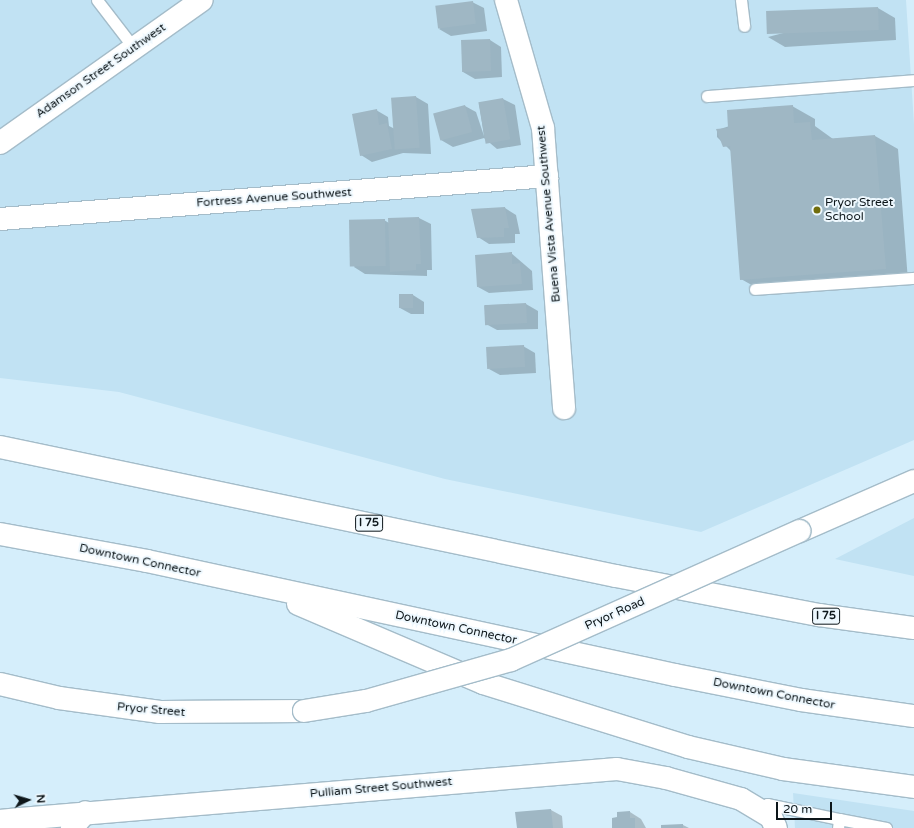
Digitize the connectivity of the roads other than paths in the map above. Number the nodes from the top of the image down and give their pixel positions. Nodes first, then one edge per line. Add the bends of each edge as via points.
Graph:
1 (97, 0) edge
2 (202, 0) edge
3 (506, 0) edge
4 (741, 0) edge
5 (744, 26) dead end
6 (134, 48) junction
7 (914, 80) edge
8 (707, 96) dead end
9 (0, 143) edge
10 (547, 176) junction
11 (0, 219) edge
12 (914, 278) edge
13 (755, 289) dead end
14 (564, 408) dead end
15 (0, 447) edge
16 (914, 481) edge
17 (0, 534) edge
18 (253, 585) junction
19 (914, 628) edge
20 (0, 684) edge
21 (304, 711) joint
22 (914, 716) edge
23 (914, 787) edge
24 (756, 809) junction
25 (86, 812) junction
26 (14, 822) edge
27 (838, 823) edge
28 (72, 828) edge
29 (776, 828) edge
30 (886, 828) edge

1 - 6 lane
2 - 6 main road, Adamson Street Southwest
3 - 10 main road, Buena Vista Avenue Southwest via 543,128
4 - 5 lane
6 - 9 main road, Adamson Street Southwest
7 - 8 lane
10 - 11 main road, Fortress Avenue Southwest
10 - 14 main road, Buena Vista Avenue Southwest
12 - 13 lane
15 - 19 main road, I 75 via 616,576 819,615
16 - 21 main road, Pryor Road, bridge via 511,660 373,699
17 - 18 main road, Downtown Connector
18 - 22 main road, Downtown Connector via 801,700
18 - 23 main road via 476,680 570,712 688,747 783,769
20 - 21 main road, Pryor Street via 59,698 160,712
24 - 25 main road, Pulliam Street Southwest via 741,799 674,780 617,768
24 - 27 lane via 767,804
24 - 29 main road, Pulliam Street Southwest via 771,817
25 - 26 main road, Pulliam Street Southwest
25 - 28 main road
27 - 30 lane

